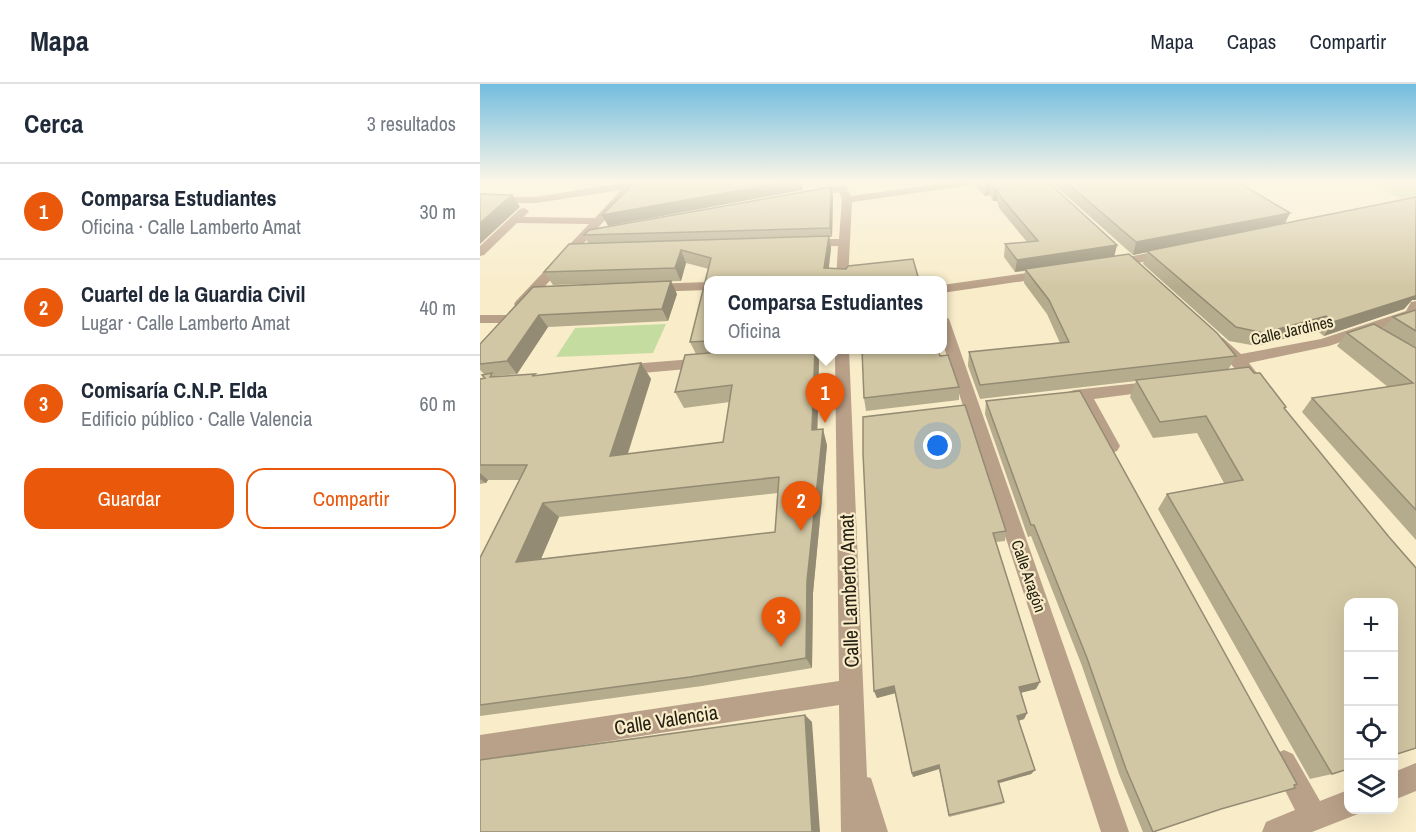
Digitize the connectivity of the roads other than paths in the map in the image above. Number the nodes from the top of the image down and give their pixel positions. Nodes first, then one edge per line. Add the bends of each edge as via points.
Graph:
1 (518, 217) edge
2 (606, 217) edge
3 (844, 217) edge
4 (515, 220) junction
5 (598, 227) junction
6 (845, 242) junction
7 (791, 244) edge
8 (585, 250) edge
9 (569, 251) junction
10 (480, 252) edge
11 (1177, 252) edge
12 (1105, 265) edge
13 (1059, 272) edge
14 (842, 276) edge
15 (704, 286) edge
16 (947, 288) edge
17 (639, 289) edge
18 (548, 292) edge
19 (531, 293) junction
20 (1416, 304) edge
21 (480, 319) edge
22 (508, 319) junction
23 (494, 334) edge
24 (1212, 336) edge
25 (947, 338) edge
26 (803, 354) edge
27 (843, 354) edge
28 (773, 357) edge
29 (1238, 360) junction
30 (716, 362) edge
31 (603, 372) edge
32 (1251, 375) junction
33 (1231, 378) edge
34 (1174, 384) edge
35 (1083, 395) junction
36 (1061, 398) edge
37 (1273, 403) edge
38 (994, 405) edge
39 (966, 408) junction
40 (1123, 469) edge
41 (852, 691) junction
42 (1275, 746) edge
43 (480, 748) edge
44 (854, 764) junction
45 (1416, 777) edge
46 (1398, 784) edge
47 (1344, 806) edge
48 (1314, 818) junction
49 (855, 832) edge
50 (874, 832) edge
51 (1115, 832) edge
52 (1276, 832) edge

1 - 4 street
2 - 5 street
3 - 6 street
4 - 5 street
4 - 10 street
5 - 9 street via 582,236
6 - 7 street
6 - 14 street
8 - 9 street
9 - 19 street
11 - 12 street
13 - 16 street
15 - 17 street
18 - 19 street
19 - 22 street
20 - 29 street, Calle Jardines via 1411,314 1371,333
21 - 22 street
22 - 23 street
24 - 29 street
25 - 39 street, Calle Aragón
26 - 28 street
27 - 41 street, Calle Lamberto Amat via 852,421
29 - 32 street
30 - 31 street
32 - 33 street
32 - 37 street
34 - 35 street
35 - 36 street
35 - 40 street
38 - 39 street
39 - 51 street, Calle Aragón
41 - 43 street, Calle Valencia
41 - 44 street, Calle Lamberto Amat
42 - 48 street
44 - 49 street, Calle Lamberto Amat
44 - 50 street
45 - 46 street
47 - 48 street
48 - 52 street

